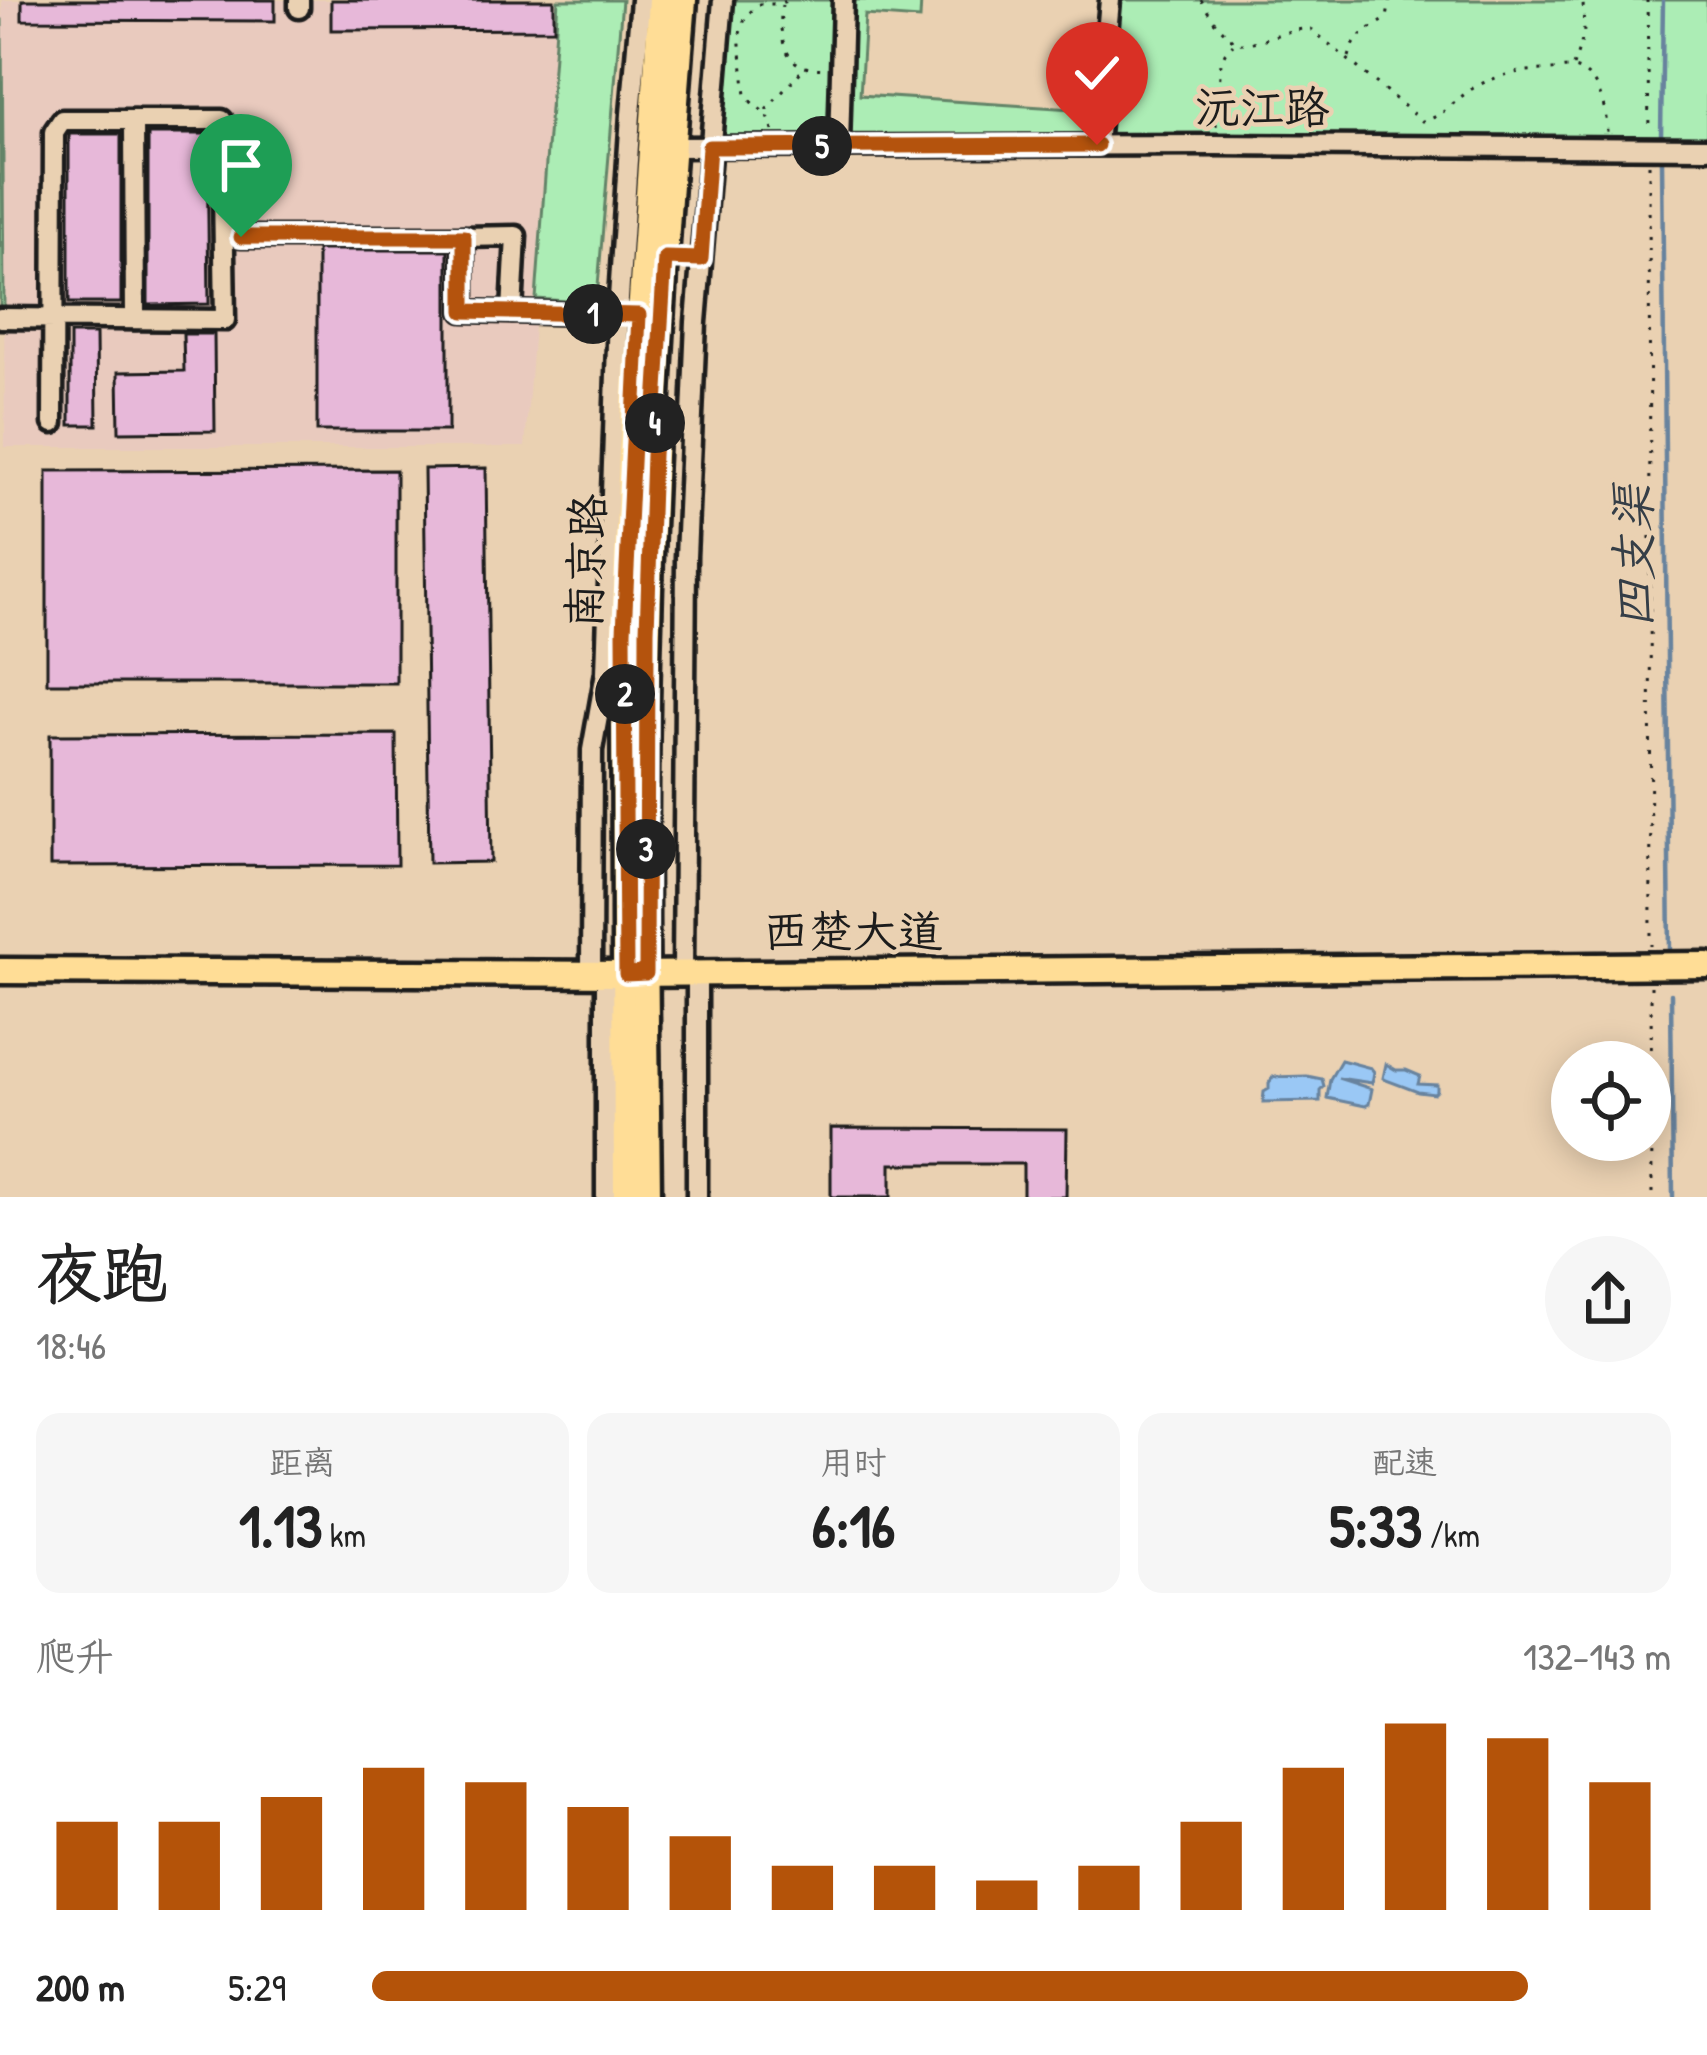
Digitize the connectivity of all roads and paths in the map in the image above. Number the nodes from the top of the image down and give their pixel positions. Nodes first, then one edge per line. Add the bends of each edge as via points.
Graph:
1 (641, 0) edge
2 (662, 0) edge
3 (684, 0) edge
4 (723, 0) edge
5 (791, 0) edge
6 (843, 0) edge
7 (1098, 0) edge
8 (1110, 0) edge
9 (1202, 0) edge
10 (1390, 0) edge
11 (1583, 0) edge
12 (1647, 0) edge
13 (757, 2) edge
14 (782, 3) junction
15 (681, 38) junction
16 (719, 41) junction
17 (1234, 43) junction
18 (1348, 59) junction
19 (805, 67) junction
20 (1574, 67) junction
21 (841, 70) junction
22 (766, 111) junction
23 (134, 120) junction
24 (1097, 145) junction
25 (1214, 145) junction
26 (774, 146) junction
27 (839, 146) junction
28 (672, 147) junction
29 (709, 147) junction
30 (1608, 147) junction
31 (1649, 147) junction
32 (1707, 148) edge
33 (241, 237) dead end
34 (464, 237) junction
35 (665, 258) junction
36 (701, 259) junction
37 (512, 312) junction
38 (628, 315) junction
39 (0, 318) edge
40 (52, 319) junction
41 (135, 319) junction
42 (53, 423) dead end
43 (1651, 965) junction
44 (1707, 965) edge
45 (0, 971) edge
46 (690, 973) junction
47 (617, 974) junction
48 (606, 1197) edge
49 (626, 1197) edge
50 (648, 1197) edge
51 (697, 1197) edge
52 (1652, 1197) edge

1 - 38 street
2 - 38 main road, 南京路
3 - 15 main road, 南京路
4 - 16 street
5 - 14 path
6 - 21 street
7 - 8 street
8 - 24 street
9 - 17 path
10 - 18 path via 1388,18 1364,30
11 - 20 path
12 - 31 path
13 - 14 path
13 - 22 path via 739,43 746,94
14 - 19 path via 782,38
15 - 16 street
15 - 28 main road, 南京路
16 - 29 street
17 - 18 path via 1310,29
17 - 25 path via 1221,62
18 - 20 path via 1422,121 1512,72
19 - 21 path
19 - 22 path
20 - 30 path via 1600,94
21 - 27 street
22 - 26 path
23 - 40 street via 56,125
23 - 41 street
23 - 41 street via 222,120 225,320
24 - 25 street, 沅江路
24 - 27 street, 沅江路
25 - 30 street, 沅江路
26 - 27 street, 沅江路
26 - 29 street, 沅江路
28 - 29 street, 沅江路
28 - 35 main road, 南京路
29 - 36 street
30 - 31 street, 沅江路
31 - 32 street, 沅江路
31 - 43 path
33 - 34 street
34 - 37 street via 464,311
34 - 37 street via 515,236
35 - 36 street
35 - 47 main road, 南京路 via 647,631
36 - 46 street via 686,557
37 - 38 street
38 - 47 main road, 南京路
39 - 40 street
40 - 41 street
40 - 42 street
43 - 44 main road, 西楚大道
43 - 46 main road, 西楚大道
43 - 52 path
45 - 47 main road, 西楚大道
46 - 47 main road, 西楚大道
46 - 51 street
47 - 48 street
47 - 49 main road, 南京路
47 - 50 main road, 南京路

